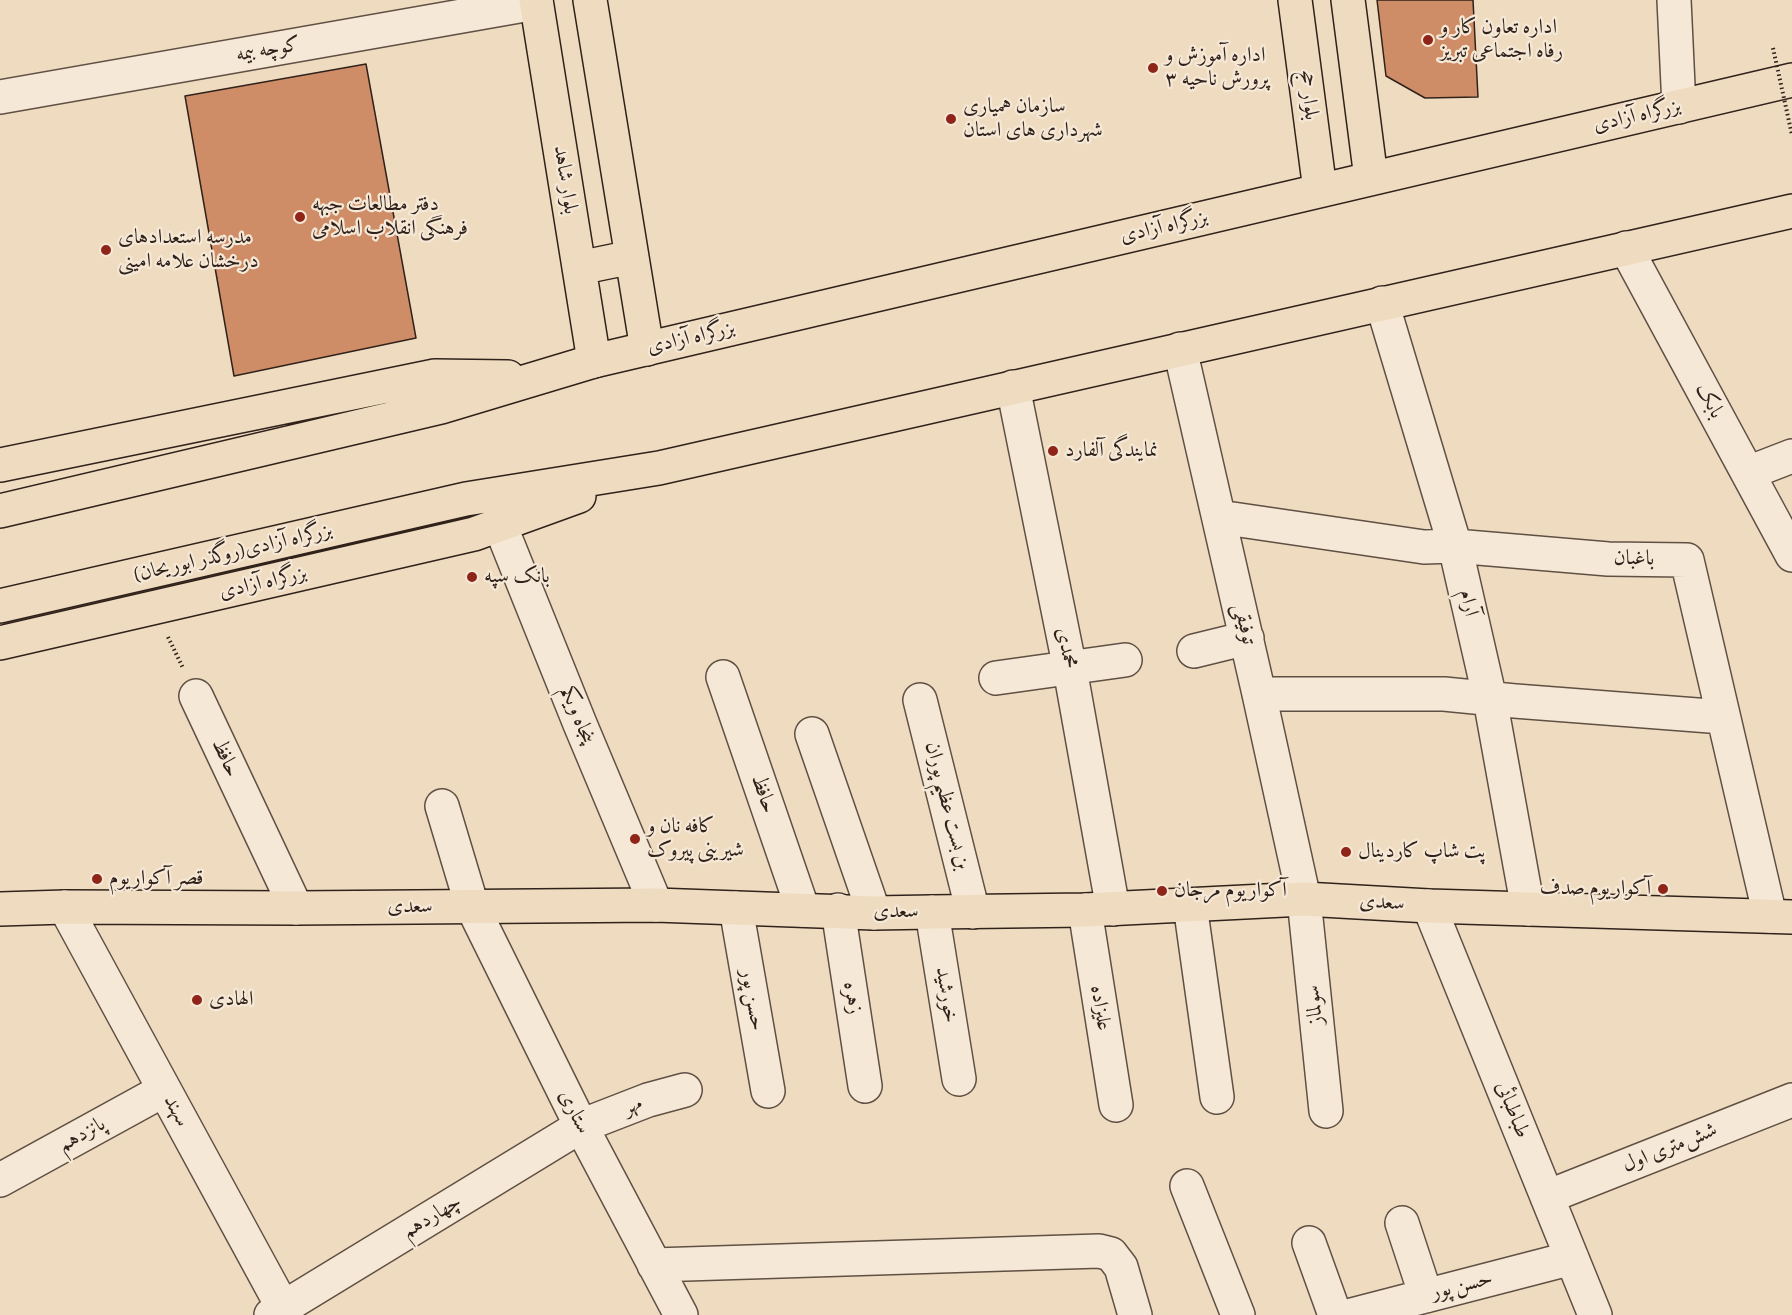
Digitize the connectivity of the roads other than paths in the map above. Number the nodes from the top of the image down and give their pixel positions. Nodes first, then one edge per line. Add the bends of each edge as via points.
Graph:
1 (590, 0) edge
2 (1295, 0) edge
3 (1348, 0) edge
4 (1674, 0) edge
5 (536, 2) edge
6 (1792, 80) edge
7 (0, 97) edge
8 (1361, 105) junction
9 (1679, 106) junction
10 (1310, 116) junction
11 (1371, 178) junction
12 (1320, 190) junction
13 (1792, 211) edge
14 (1626, 248) junction
15 (632, 257) junction
16 (579, 268) junction
17 (1382, 303) junction
18 (647, 349) junction
19 (1180, 349) junction
20 (594, 361) junction
21 (537, 377) junction
22 (1013, 387) junction
23 (1792, 456) edge
24 (0, 465) edge
25 (659, 468) junction
26 (1748, 473) junction
27 (466, 500) joint
28 (0, 511) edge
29 (1219, 517) junction
30 (500, 525) junction
31 (1455, 546) junction
32 (1792, 555) edge
33 (0, 606) edge
34 (1247, 638) junction
35 (0, 643) edge
36 (1194, 651) dead end
37 (1125, 660) dead end
38 (1070, 669) junction
39 (723, 677) dead end
40 (996, 678) dead end
41 (1259, 694) junction
42 (196, 696) road end
43 (1490, 699) junction
44 (920, 700) dead end
45 (1723, 717) junction
46 (812, 734) dead end
47 (442, 806) dead end
48 (1304, 900) junction
49 (656, 905) junction
50 (1190, 905) junction
51 (472, 906) junction
52 (1429, 906) junction
53 (65, 907) junction
54 (296, 908) junction
55 (736, 908) junction
56 (0, 909) edge
57 (1528, 909) junction
58 (803, 910) junction
59 (838, 910) junction
60 (1099, 910) junction
61 (932, 912) junction
62 (973, 912) junction
63 (874, 913) junction
64 (1781, 917) edge
65 (959, 1078) dead end
66 (865, 1086) dead end
67 (164, 1090) junction
68 (685, 1090) dead end
69 (768, 1091) dead end
70 (1217, 1097) dead end
71 (1792, 1100) edge
72 (1116, 1105) dead end
73 (1326, 1111) dead end
74 (581, 1126) junction
75 (0, 1180) edge
76 (1187, 1186) dead end
77 (1547, 1197) junction
78 (1402, 1223) dead end
79 (1309, 1243) dead end
80 (1572, 1258) junction
81 (654, 1264) junction
82 (1426, 1296) junction
83 (280, 1313) edge
84 (681, 1315) edge
85 (1135, 1315) edge
86 (1238, 1315) edge
87 (1335, 1315) edge
88 (1352, 1315) edge
89 (1595, 1315) edge

1 - 15 main road
2 - 10 main road, بلوار حج
3 - 8 main road
4 - 9 street
5 - 7 street, کوچه بیمه
5 - 16 main road, بلوار شاهد
6 - 9 main road, بزرگراه آزادی
8 - 10 main road
8 - 11 main road
9 - 11 main road, بزرگراه آزادی
10 - 12 main road, بلوار حج
11 - 12 main road, بزرگراه آزادی
12 - 18 main road, بزرگراه آزادی
13 - 14 main road, بزرگراه آزادی
14 - 17 main road, بزرگراه آزادی
14 - 26 street, بابک
15 - 16 main road
15 - 18 main road
16 - 20 main road, بلوار شاهد
17 - 19 main road, بزرگراه آزادی
17 - 31 street, آرام
18 - 20 main road, بزرگراه آزادی
19 - 22 main road, بزرگراه آزادی
19 - 29 street, توفیقی
20 - 21 main road, بزرگراه آزادی
21 - 24 main road, بزرگراه آزادی via 435,376
21 - 28 main road, بزرگراه آزادی via 441,407
22 - 25 main road, بزرگراه آزادی
22 - 38 street, محمدی
23 - 26 street
25 - 27 main road, بزرگراه آزادی
25 - 30 main road, بزرگراه آزادی
26 - 32 street, بابک
27 - 33 main road, بزرگراه آزادی(روگذر ابوریحان)
29 - 31 street, باغبان via 1424,547
29 - 34 street, توفیقی
30 - 35 main road, بزرگراه آزادی
30 - 49 street, پنجاه ویکم
31 - 43 street, آرام
31 - 45 street, باغبان via 1608,559 1687,560
34 - 36 street
34 - 41 street, توفیقی
37 - 38 street
38 - 40 street
38 - 60 street, محمدی
39 - 58 street, حافظ
41 - 43 street via 1444,694
41 - 48 street, توفیقی
42 - 54 street, حافظ
43 - 45 street
43 - 57 street, آرام
44 - 62 street, بن بست عظیم پوران
45 - 64 street, باغبان
46 - 63 street
47 - 51 street, ستاری
48 - 50 main road, سعدی
48 - 52 main road, سعدی
48 - 73 street, سولماز
49 - 51 main road, سعدی
49 - 55 main road, سعدی
50 - 60 main road, سعدی
50 - 70 street
51 - 54 main road, سعدی
51 - 74 street, ستاری
52 - 57 main road, سعدی
52 - 77 street, طباطبائی
53 - 54 main road, سعدی
53 - 56 main road, سعدی
53 - 67 street, سهند
55 - 58 main road, سعدی
55 - 69 street, حسن پور
57 - 64 main road, سعدی
58 - 59 main road, سعدی
59 - 63 main road, سعدی
59 - 66 street, زهره
60 - 62 main road, سعدی
60 - 72 street, علیزاده
61 - 62 main road, سعدی
61 - 63 main road, سعدی
61 - 65 street, خورشید
67 - 75 street, پانزدهم
67 - 83 street, سهند
68 - 74 street, مهر
71 - 77 street, شش‌متری اول
74 - 81 street, ستاری
74 - 83 street, چهاردهم
76 - 86 street
77 - 80 street, طباطبائی
78 - 82 street
79 - 87 street
80 - 82 street, حسن پور
80 - 89 street, طباطبائی
81 - 84 street, ستاری
81 - 85 street via 1099,1251 1111,1254 1120,1267
82 - 88 street, حسن پور

